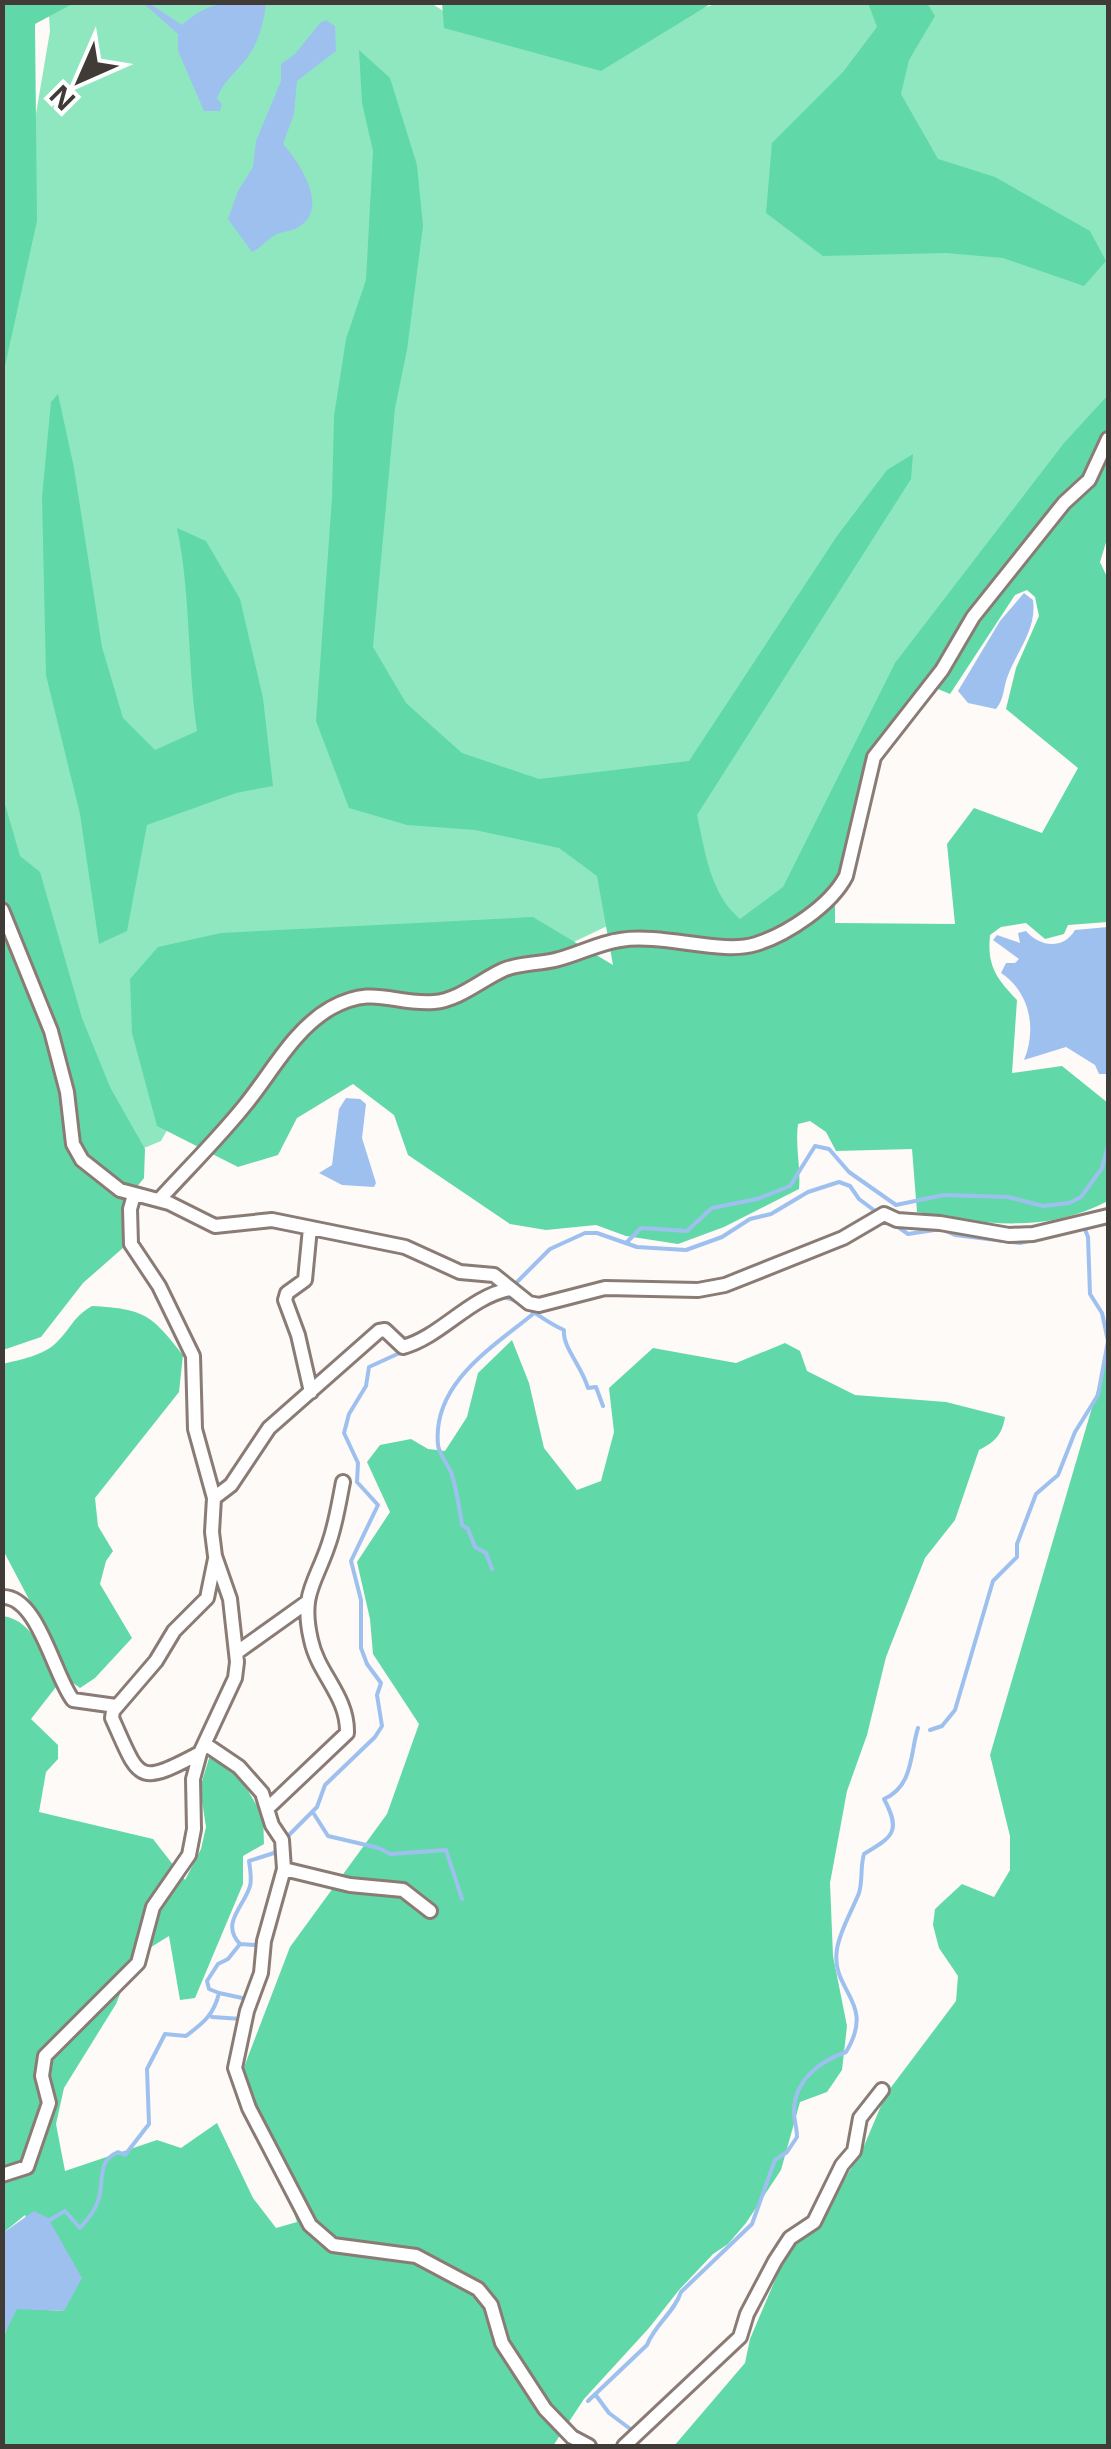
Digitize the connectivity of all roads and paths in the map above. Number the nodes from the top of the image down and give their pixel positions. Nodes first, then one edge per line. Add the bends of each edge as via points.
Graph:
1 (1108, 439) edge
2 (2, 910) edge
3 (134, 1195) junction
4 (158, 1200) junction
5 (1108, 1216) edge
6 (310, 1228) junction
7 (510, 1290) junction
8 (311, 1392) junction
9 (343, 1482) dead end
10 (214, 1498) junction
11 (216, 1556) junction
12 (2, 1596) edge
13 (306, 1603) junction
14 (236, 1653) junction
15 (116, 1706) junction
16 (202, 1748) junction
17 (268, 1808) junction
18 (284, 1869) junction
19 (430, 1911) dead end
20 (882, 2090) dead end
21 (2, 2175) edge
22 (632, 2439) edge
23 (589, 2446) edge

1 - 4 street via 1088,480 973,617 942,670 874,757 837,893 753,945 617,940 512,967 436,1002 369,994 348,1000 305,1028 247,1104
2 - 3 street via 51,1031 73,1144 82,1160
3 - 4 street
3 - 10 street via 131,1244 193,1356 195,1429
4 - 6 street via 215,1226 272,1220
5 - 7 street via 1009,1235 884,1214 725,1286 605,1288 539,1305
6 - 7 street via 404,1247 460,1272 494,1275
6 - 8 street via 305,1280 284,1300
7 - 8 street via 482,1300 418,1342 403,1346 379,1331
8 - 10 street via 269,1428 231,1485
9 - 13 street
10 - 11 street
11 - 14 street via 230,1599
11 - 15 street via 207,1598
12 - 15 street via 24,1604 74,1700
13 - 14 street
13 - 17 street via 313,1649 344,1706 347,1733
14 - 16 street via 235,1678
15 - 16 street via 112,1718 143,1774 166,1771
16 - 17 street via 240,1767
16 - 21 street via 191,1794 189,1855 153,1907 138,1963 45,2056 42,2076 50,2103 27,2167
17 - 18 street via 282,1841
18 - 19 street via 403,1890
18 - 23 street via 235,2068 310,2225 333,2246 416,2256 478,2289 545,2409
20 - 22 street via 860,2118 854,2151 814,2222 790,2238 740,2337

